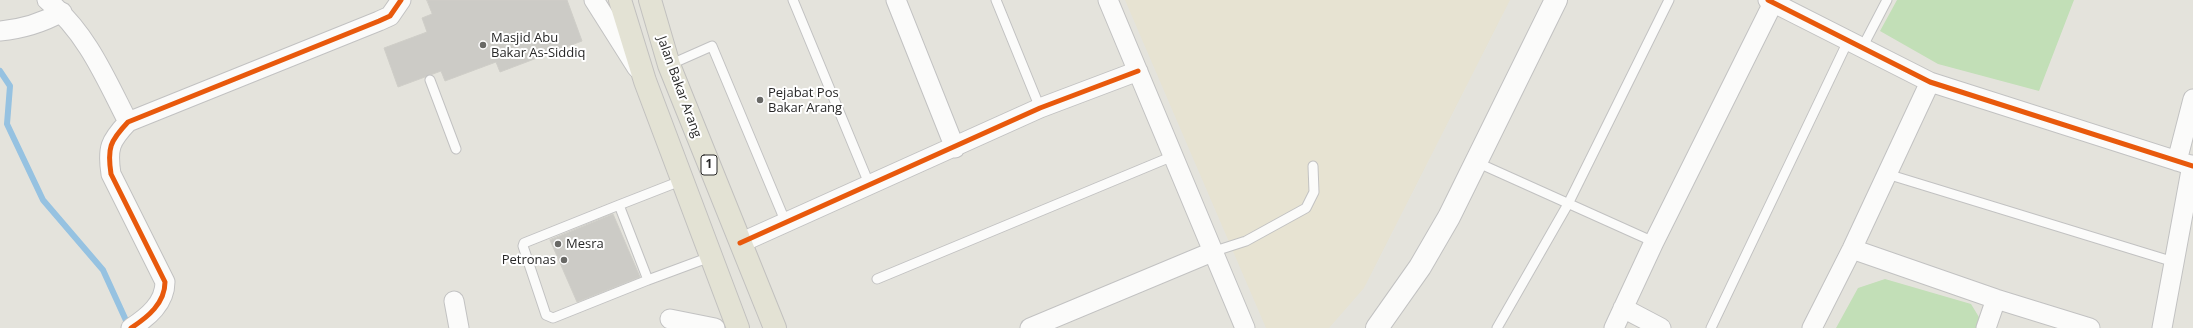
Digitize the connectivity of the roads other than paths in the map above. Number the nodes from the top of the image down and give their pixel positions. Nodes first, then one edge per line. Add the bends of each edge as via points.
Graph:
1 (47, 0) edge
2 (401, 0) edge
3 (594, 0) edge
4 (620, 0) edge
5 (650, 0) edge
6 (793, 0) edge
7 (896, 0) edge
8 (996, 0) edge
9 (1108, 0) edge
10 (1556, 0) edge
11 (1669, 0) edge
12 (1887, 0) edge
13 (1770, 1) edge
14 (62, 12) junction
15 (0, 31) edge
16 (1855, 44) junction
17 (669, 65) junction
18 (1138, 71) junction
19 (430, 80) dead end
20 (645, 81) junction
21 (1930, 82) junction
22 (2193, 99) edge
23 (1040, 108) junction
24 (128, 122) junction
25 (954, 148) junction
26 (456, 150) dead end
27 (1173, 156) junction
28 (1476, 162) junction
29 (2187, 164) edge
30 (1313, 166) dead end
31 (1887, 174) junction
32 (683, 180) junction
33 (870, 186) junction
34 (1568, 204) junction
35 (619, 205) junction
36 (786, 223) junction
37 (1654, 242) junction
38 (740, 243) junction
39 (1852, 249) junction
40 (1212, 252) junction
41 (710, 257) junction
42 (2174, 262) junction
43 (877, 279) dead end
44 (648, 280) junction
45 (1996, 299) junction
46 (454, 301) dead end
47 (1623, 308) junction
48 (146, 322) edge
49 (672, 324) edge
50 (459, 328) edge
51 (715, 328) edge
52 (738, 328) edge
53 (775, 328) edge
54 (1030, 328) edge
55 (1245, 328) edge
56 (1377, 328) edge
57 (1497, 328) edge
58 (1614, 328) edge
59 (1661, 328) edge
60 (1711, 328) edge
61 (1812, 328) edge
62 (1986, 328) edge
63 (2090, 328) edge
64 (2162, 328) edge

1 - 14 street
2 - 24 street via 390,16 379,21
3 - 20 street
4 - 20 main road, 1
5 - 17 main road, Jalan Bakar Arang / 1
6 - 33 lane
7 - 25 street
8 - 23 lane
9 - 18 street
10 - 28 street
11 - 34 lane
12 - 16 lane
13 - 16 street
13 - 37 street
14 - 15 street via 43,22 15,30
14 - 24 street via 88,45
16 - 21 street
16 - 60 lane
17 - 36 lane via 712,46
17 - 38 main road, Jalan Bakar Arang / 1
18 - 23 street
18 - 27 street
19 - 26 lane
20 - 32 main road, 1
21 - 29 street
21 - 31 street
22 - 29 street
23 - 25 street
24 - 48 street via 113,138 108,155 111,174 165,282 163,298
25 - 33 street
27 - 40 street
27 - 43 lane
28 - 34 lane
28 - 56 street via 1449,217 1420,266
29 - 42 street
30 - 40 lane via 1314,192 1306,208 1246,241
31 - 39 street
31 - 42 lane
32 - 35 lane
32 - 41 main road, 1
33 - 36 street
34 - 37 lane
34 - 57 lane
35 - 44 lane
35 - 44 lane via 524,243 546,315 553,318
36 - 38 street
37 - 47 street
38 - 53 main road, Jalan Bakar Arang / 1
39 - 45 street
39 - 61 street
40 - 54 street
40 - 55 street
41 - 44 lane
41 - 52 main road, 1
42 - 64 street
45 - 62 street
45 - 63 street
46 - 50 street
47 - 58 street
47 - 59 street
49 - 51 street

